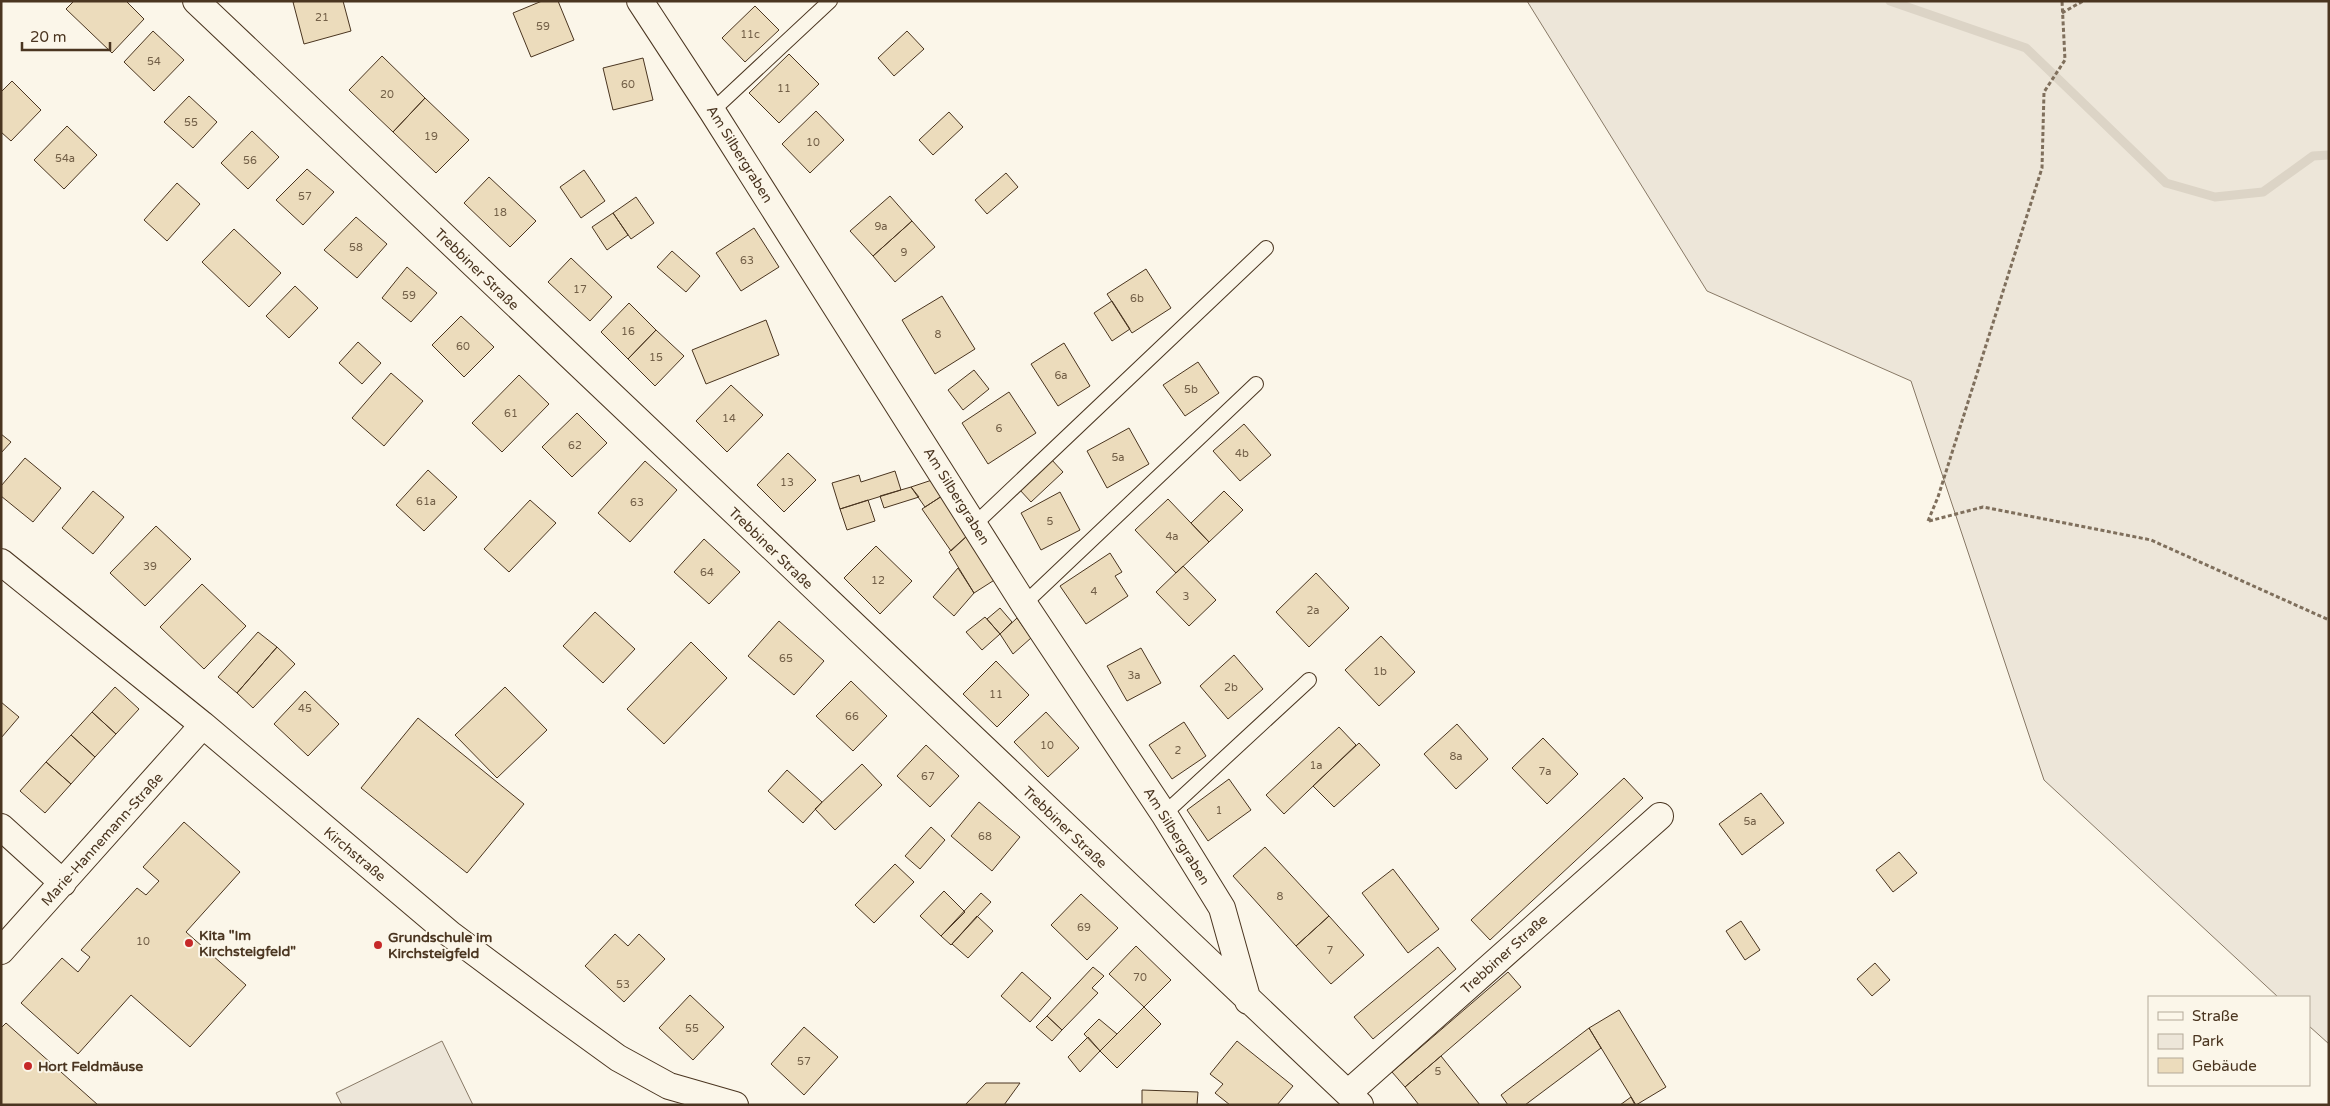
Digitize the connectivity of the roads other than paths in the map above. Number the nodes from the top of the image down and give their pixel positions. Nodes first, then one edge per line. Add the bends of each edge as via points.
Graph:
1 (196, 1) edge
2 (640, 1) edge
3 (830, 1) edge
4 (712, 111) junction
5 (1266, 248) dead end
6 (1256, 384) dead end
7 (975, 524) junction
8 (1, 562) edge
9 (1024, 604) junction
10 (1309, 680) dead end
11 (203, 726) junction
12 (1164, 814) junction
13 (1660, 816) dead end
14 (1, 827) edge
15 (63, 883) junction
16 (1, 951) edge
17 (1248, 1002) junction
18 (1354, 1099) edge
19 (735, 1105) edge

1 - 17 street, Trebbiner Straße
2 - 4 street, Am Silbergraben
3 - 4 lane
4 - 7 street, Am Silbergraben
5 - 7 lane
6 - 9 lane
7 - 9 street, Am Silbergraben
8 - 11 street, Kirchstraße
9 - 12 street, Am Silbergraben
10 - 12 lane
11 - 15 street, Marie-Hannemann-Straße
11 - 19 street, Kirchstraße via 450,934 618,1058 669,1086
12 - 17 street, Am Silbergraben via 1222,908
13 - 18 street, Trebbiner Straße
14 - 15 street
15 - 16 street, Marie-Hannemann-Straße
17 - 18 street, Trebbiner Straße

